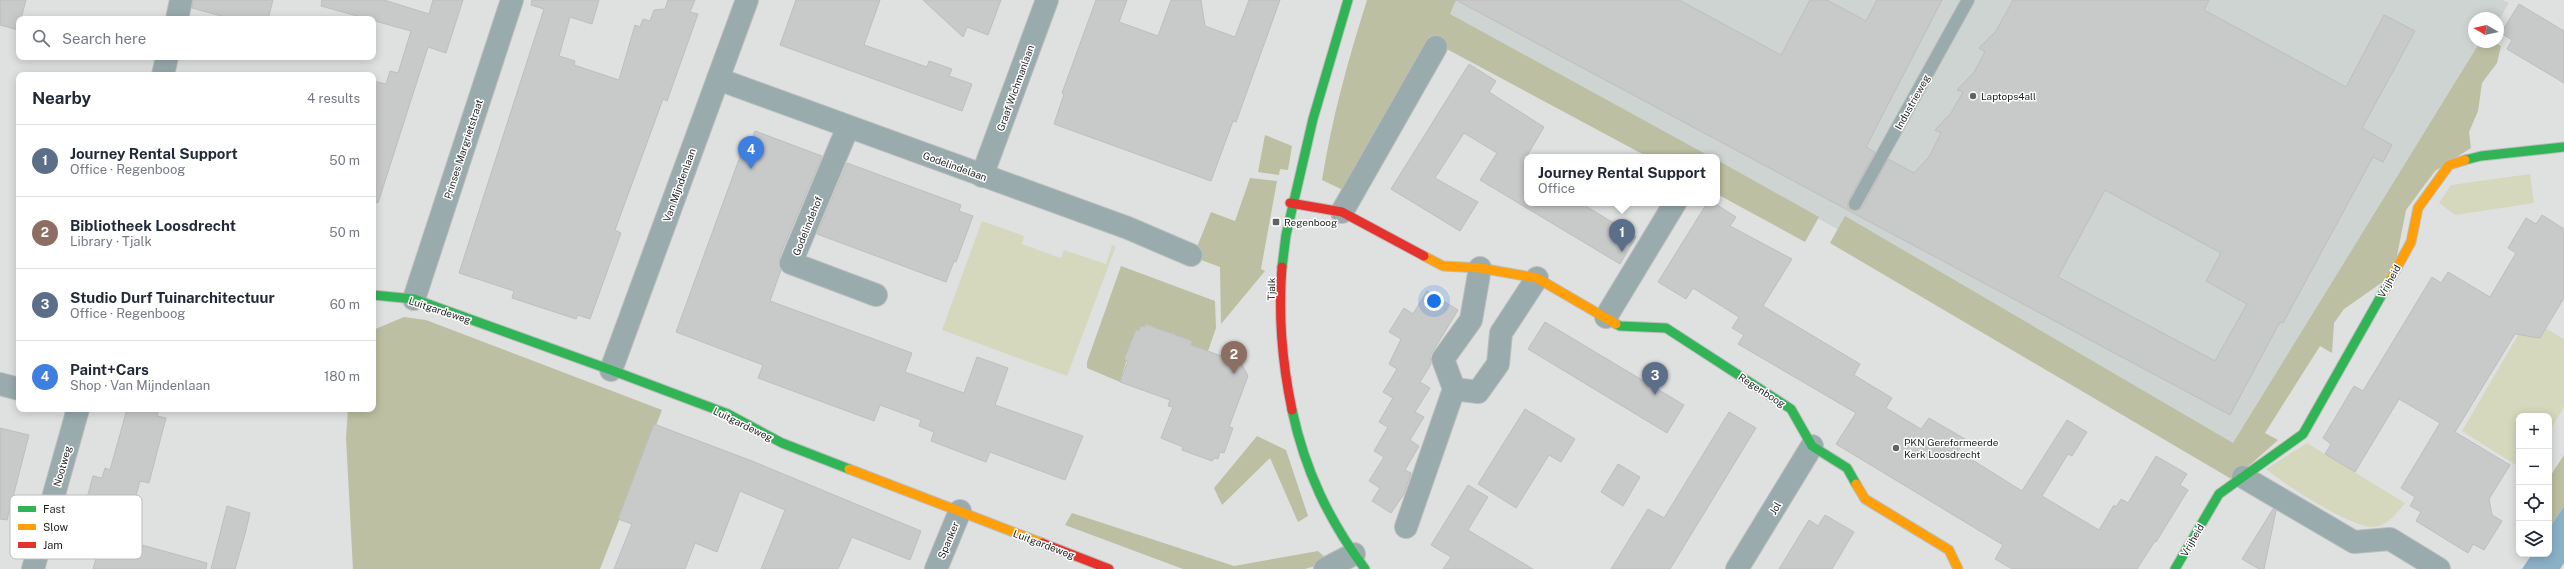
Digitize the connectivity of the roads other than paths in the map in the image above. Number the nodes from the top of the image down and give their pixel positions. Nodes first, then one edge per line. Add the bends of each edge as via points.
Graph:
1 (182, 0) edge
2 (512, 0) edge
3 (747, 0) edge
4 (1047, 0) edge
5 (1348, 0) edge
6 (1968, 0) edge
7 (178, 16) edge
8 (1436, 46) dead end
9 (166, 60) edge
10 (164, 72) edge
11 (718, 79) junction
12 (848, 127) junction
13 (2564, 148) edge
14 (982, 176) junction
15 (1292, 203) junction
16 (1855, 204) dead end
17 (1673, 206) edge
18 (1342, 212) junction
19 (1191, 254) dead end
20 (1480, 268) junction
21 (1537, 278) junction
22 (376, 295) edge
23 (876, 295) dead end
24 (414, 299) junction
25 (1606, 317) junction
26 (611, 370) junction
27 (0, 384) edge
28 (16, 388) edge
29 (1454, 389) junction
30 (77, 412) edge
31 (1812, 446) junction
32 (2242, 477) junction
33 (54, 495) edge
34 (960, 511) junction
35 (1406, 527) dead end
36 (36, 559) edge
37 (1359, 561) edge
38 (33, 569) edge
39 (936, 569) edge
40 (1109, 569) edge
41 (1325, 569) edge
42 (1737, 569) edge
43 (1958, 569) edge
44 (2175, 569) edge
45 (2439, 569) edge

1 - 7 street
2 - 24 street, Prinses Margrietstraat
3 - 11 street, Van Mijndenlaan
4 - 14 street, Graaf Wichmanlaan
5 - 15 street, Tjalk via 1308,131
6 - 16 lane, Industrieweg
8 - 18 street
9 - 10 street
11 - 12 street, Godelindelaan
11 - 26 street, Van Mijndenlaan
12 - 14 street, Godelindelaan
12 - 23 street, Godelindehof via 791,263
13 - 32 street, Vrijheid via 2481,156 2449,166 2418,208 2411,242 2303,434
14 - 19 street, Godelindelaan via 1128,228
15 - 18 street, Regenboog
15 - 37 street, Tjalk via 1282,261 1281,314 1293,416 1325,509
17 - 25 street
18 - 20 street, Regenboog via 1443,266
20 - 21 street, Regenboog
20 - 29 street via 1471,320 1443,359
21 - 25 street, Regenboog
21 - 29 street via 1501,333 1498,364 1478,392
22 - 24 street, Luitgardeweg
24 - 26 street, Luitgardeweg
25 - 31 street, Regenboog via 1620,326 1666,328 1791,409
26 - 34 street, Luitgardeweg via 728,414 782,443
27 - 28 street
29 - 35 street
30 - 33 street, Nootweg
31 - 42 street, Jol
31 - 43 street, Regenboog via 1847,468 1865,500 1948,550
32 - 44 street, Vrijheid via 2219,494
32 - 45 street via 2354,542 2390,539
34 - 39 street, Spanker
34 - 40 street, Luitgardeweg
36 - 38 street, Nootweg
37 - 41 street

